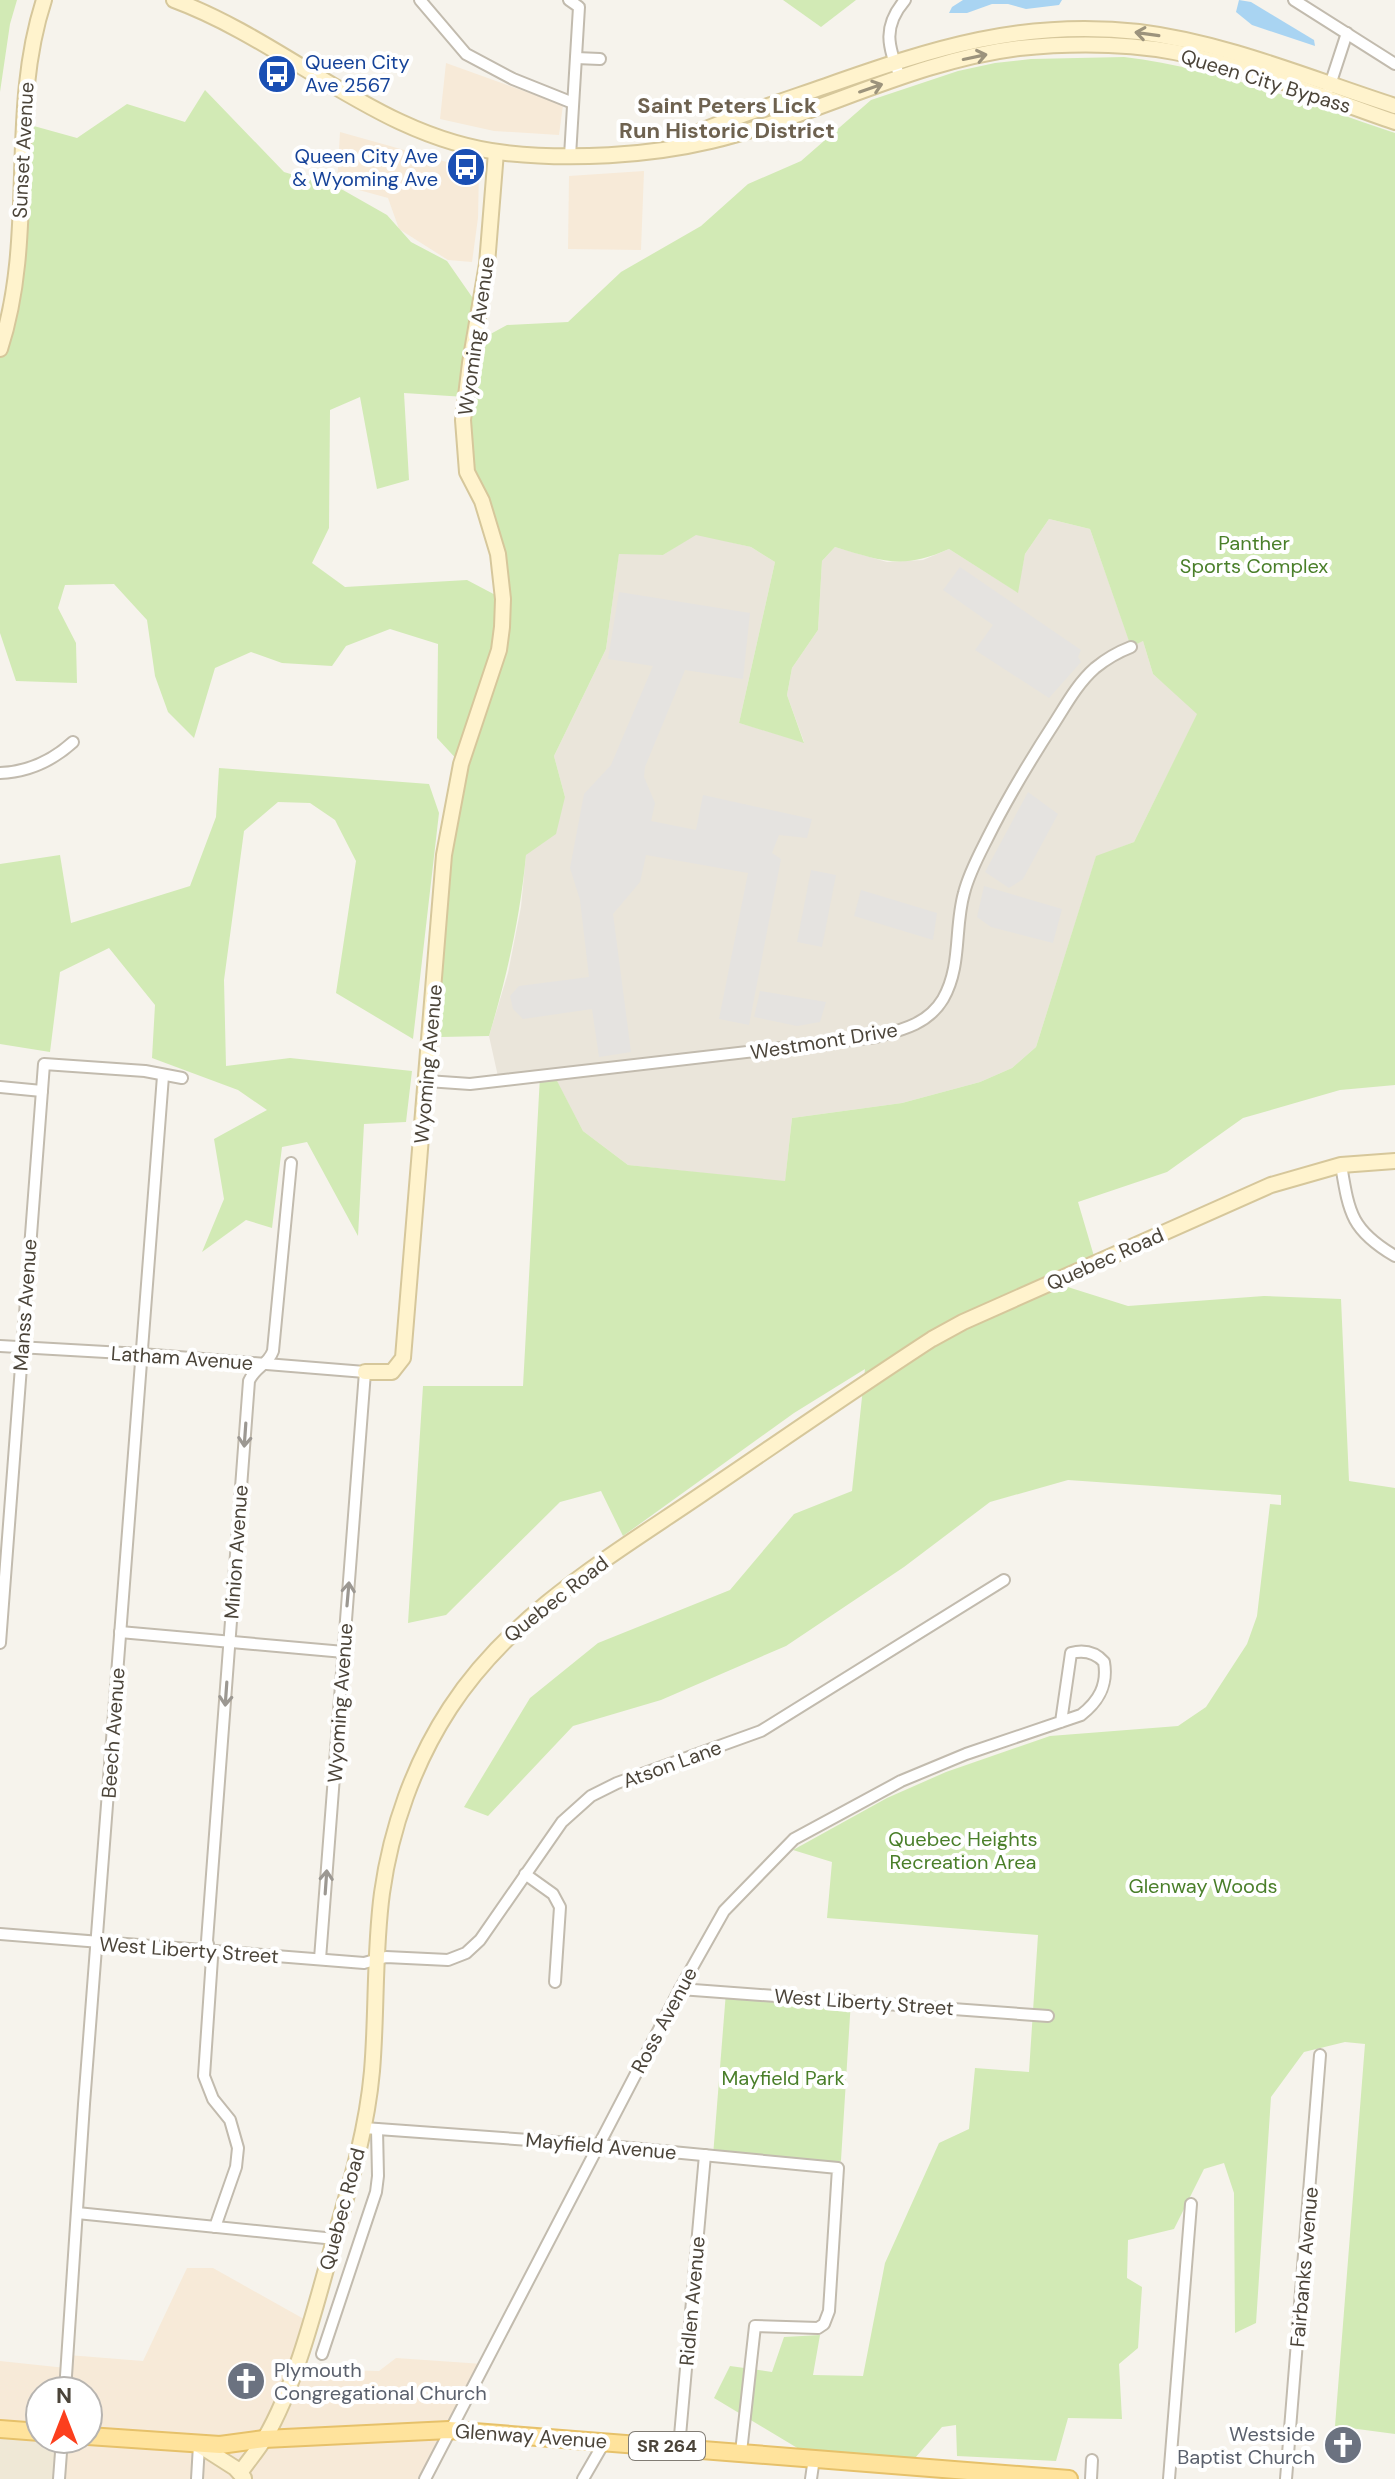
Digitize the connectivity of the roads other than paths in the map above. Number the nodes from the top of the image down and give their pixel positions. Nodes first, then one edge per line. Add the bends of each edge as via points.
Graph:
1 (174, 0) edge
2 (420, 0) edge
3 (569, 0) edge
4 (905, 0) edge
5 (1294, 0) edge
6 (44, 1) edge
7 (1347, 33) junction
8 (576, 58) junction
9 (600, 59) dead end
10 (894, 62) junction
11 (1395, 64) edge
12 (900, 77) junction
13 (1328, 90) junction
14 (573, 103) junction
15 (1395, 106) edge
16 (1395, 122) edge
17 (660, 148) junction
18 (496, 152) junction
19 (570, 156) junction
20 (4, 325) edge
21 (0, 349) edge
22 (1131, 647) dead end
23 (73, 742) dead end
24 (0, 773) edge
25 (163, 1076) junction
26 (182, 1078) dead end
27 (427, 1081) junction
28 (0, 1087) edge
29 (42, 1091) junction
30 (1395, 1161) edge
31 (291, 1163) dead end
32 (1341, 1165) junction
33 (1395, 1256) edge
34 (0, 1346) edge
35 (22, 1346) junction
36 (141, 1354) junction
37 (265, 1364) junction
38 (365, 1372) junction
39 (1004, 1580) dead end
40 (120, 1632) junction
41 (230, 1641) junction
42 (0, 1643) edge
43 (344, 1652) junction
44 (1061, 1722) junction
45 (525, 1874) junction
46 (0, 1934) edge
47 (97, 1943) junction
48 (208, 1952) junction
49 (320, 1959) junction
50 (377, 1960) junction
51 (555, 1982) dead end
52 (680, 1989) junction
53 (1048, 2016) dead end
54 (1320, 2055) dead end
55 (370, 2128) junction
56 (599, 2145) junction
57 (705, 2155) junction
58 (1191, 2204) dead end
59 (77, 2213) junction
60 (215, 2227) junction
61 (335, 2239) junction
62 (322, 2354) dead end
63 (66, 2375) edge
64 (0, 2429) edge
65 (449, 2430) junction
66 (24, 2431) edge
67 (104, 2437) edge
68 (264, 2439) junction
69 (605, 2441) junction
70 (199, 2445) junction
71 (679, 2447) junction
72 (741, 2452) junction
73 (61, 2455) edge
74 (814, 2458) junction
75 (1092, 2460) dead end
76 (243, 2476) edge
77 (991, 2476) edge
78 (59, 2479) edge
79 (197, 2479) edge
80 (425, 2479) edge
81 (583, 2479) edge
82 (811, 2479) edge
83 (1069, 2479) edge
84 (1091, 2479) edge
85 (1169, 2479) edge
86 (1286, 2479) edge

1 - 18 street via 396,120
2 - 14 street via 466,54
3 - 8 street via 579,7
4 - 10 street via 889,23
5 - 7 street
6 - 20 street, Sunset Avenue via 25,87 17,269
7 - 11 street
7 - 13 street
8 - 9 street
8 - 14 street
10 - 12 street
13 -> 10 street, Queen City Bypass via 1224,50 1139,32 1045,30 948,45
10 - 17 street, Queen City Bypass
12 -> 13 street, Queen City Bypass via 1019,48 1109,46 1174,52
17 -> 12 street, Queen City Bypass via 722,138
13 - 15 street
13 - 16 street, Queen City Bypass
14 - 19 street
17 - 19 street
18 - 19 street
18 - 27 street, Wyoming Avenue via 487,264 463,420 467,472 498,554 502,627 461,764 444,855
20 - 21 street, Sunset Avenue
22 - 27 street, Westmont Drive via 1093,669 1074,691 1008,798 964,891 949,986 938,1007 917,1024 876,1037 554,1075 470,1084
23 - 24 street via 38,766
25 - 26 street
25 - 29 street, Manss Avenue via 44,1064
25 - 36 street, Beech Avenue
27 - 38 street, Wyoming Avenue via 403,1358 392,1372
28 - 29 street
29 - 35 street, Manss Avenue
30 - 32 street, Quebec Road
31 - 37 street, Minion Avenue via 273,1351
32 - 33 street via 1352,1218 1370,1240
32 - 50 street, Quebec Road via 1271,1185 932,1339 547,1602 490,1653 449,1709 418,1767 387,1864
34 - 35 street, Latham Avenue
35 - 36 street, Latham Avenue
35 - 42 street, Manss Avenue
36 - 37 street, Latham Avenue
36 - 40 street, Beech Avenue
37 - 38 street, Latham Avenue
37 -> 41 street, Minion Avenue via 249,1381
43 -> 38 street, Wyoming Avenue
39 - 45 street, Atson Lane via 761,1731 591,1796 562,1822
40 - 41 street
40 - 47 street, Beech Avenue
41 - 43 street
41 -> 48 street, Minion Avenue
49 -> 43 street, Wyoming Avenue
44 - 44 street, Ross Avenue via 1081,1715 1098,1698 1105,1670 1094,1654 1071,1653
44 - 52 street, Ross Avenue via 901,1781 794,1839 724,1911
45 - 50 street, Atson Lane via 466,1953 448,1960
45 - 51 street via 553,1894 560,1907
46 - 47 street, West Liberty Street
47 - 48 street, West Liberty Street
47 - 59 street, Beech Avenue
48 - 49 street, West Liberty Street
48 - 60 street, Minion Avenue via 212,1958 204,2076 230,2120 238,2148
49 - 50 street, West Liberty Street
50 - 55 street, Quebec Road
52 - 53 street, West Liberty Street
52 - 56 street, Ross Avenue
54 - 86 street, Fairbanks Avenue
55 - 56 street, Mayfield Avenue
55 - 61 street, Quebec Road
55 - 62 street, Quebec Road via 379,2151 376,2192
56 - 57 street, Mayfield Avenue
56 - 65 street, Ross Avenue
57 - 71 street, Ridlen Avenue
57 - 72 street, Mayfield Avenue via 838,2168 829,2311 824,2324 815,2329 755,2326
58 - 85 street
59 - 60 street
59 - 63 street, Beech Avenue
60 - 61 street
61 - 68 street, Quebec Road via 311,2323
64 - 66 main road
65 - 68 main road, Glenway Avenue / SR 264
65 - 69 main road, Glenway Avenue / SR 264
65 - 80 street, Ross Avenue
67 - 70 main road, Glenway Avenue / SR 264
68 - 70 main road, Glenway Avenue / SR 264
68 - 76 street, Quebec Road
69 - 71 main road, Glenway Avenue / SR 264
69 - 81 street
70 - 76 street
70 - 79 street
71 - 72 main road, Glenway Avenue / SR 264
72 - 74 main road, Glenway Avenue / SR 264
73 - 78 street
74 - 77 main road, Glenway Avenue / SR 264
74 - 82 street
75 - 84 street
77 - 83 main road, Glenway Avenue / SR 264

